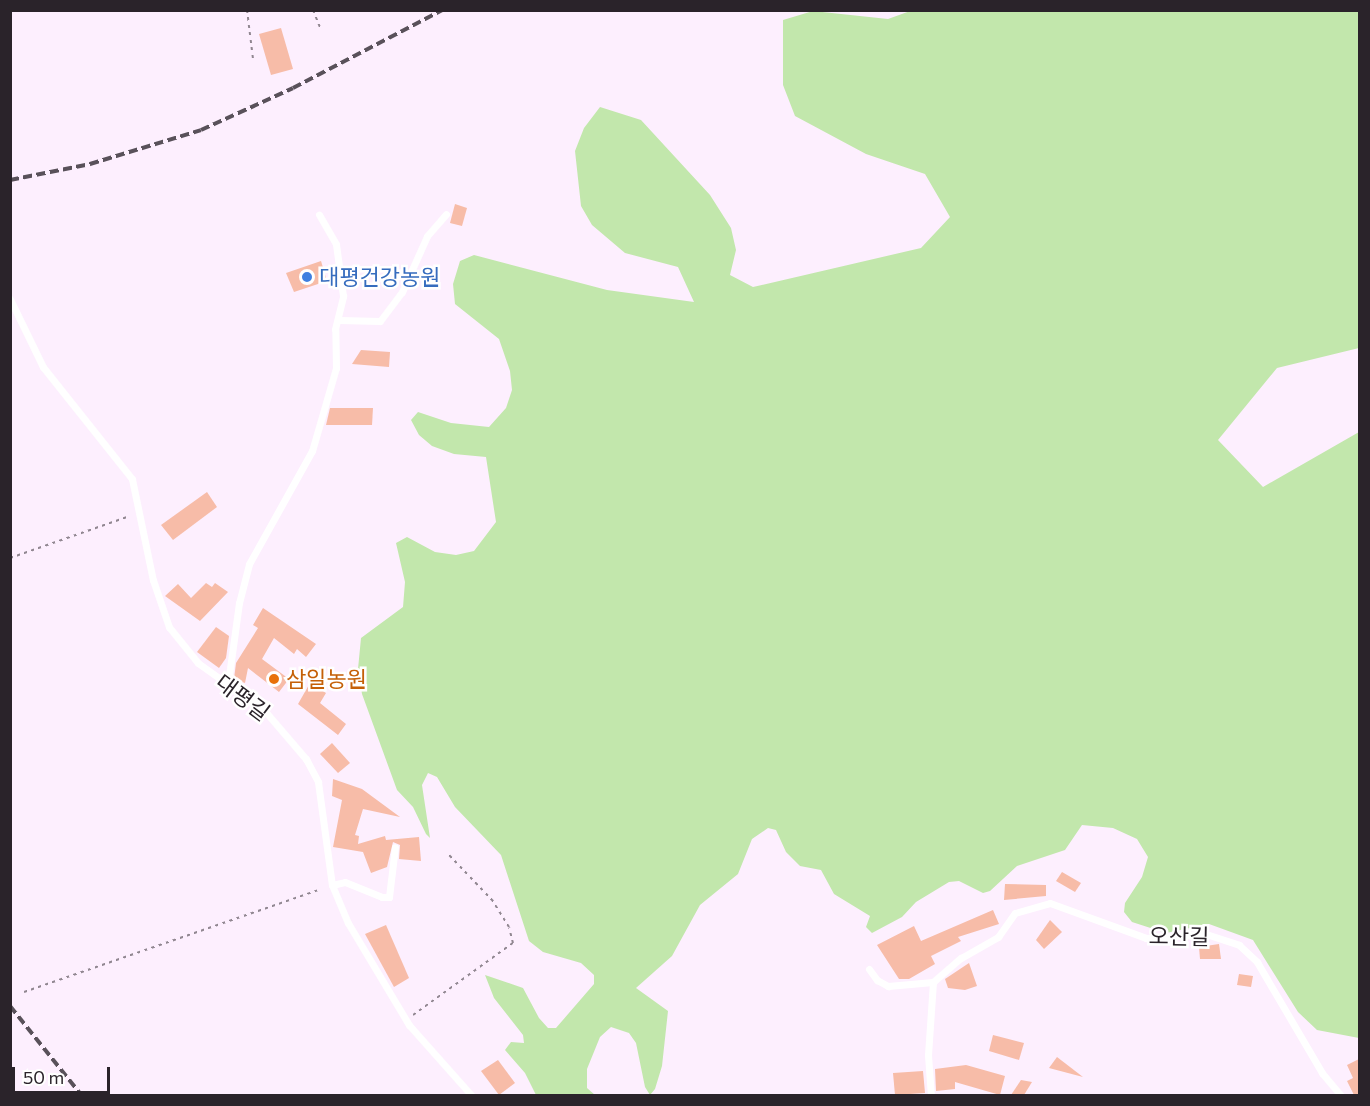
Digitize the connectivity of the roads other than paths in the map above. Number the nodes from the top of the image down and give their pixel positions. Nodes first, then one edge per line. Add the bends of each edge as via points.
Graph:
1 (319, 214) dead end
2 (446, 214) dead end
3 (10, 299) edge
4 (339, 320) junction
5 (228, 683) junction
6 (395, 847) dead end
7 (332, 885) junction
8 (869, 969) dead end
9 (933, 982) junction
10 (472, 1095) edge
11 (931, 1095) edge
12 (1341, 1095) edge

1 - 4 lane via 331,231 339,257 343,296
2 - 4 lane via 430,232 402,292 381,321
3 - 5 lane, 대평길 via 43,367 130,474 153,580 169,627 190,656
4 - 5 lane via 336,368 320,430 279,514 254,550 245,575
5 - 7 lane, 대평길 via 270,716 313,769 320,788
6 - 7 lane via 389,897 345,882
7 - 10 lane, 대평길 via 355,937 405,1020
8 - 9 lane via 888,987
9 - 11 lane via 928,1055
9 - 12 lane, 오산길 via 961,958 998,937 1015,914 1045,904 1061,905 1146,938 1214,935 1239,945 1252,956 1322,1073

